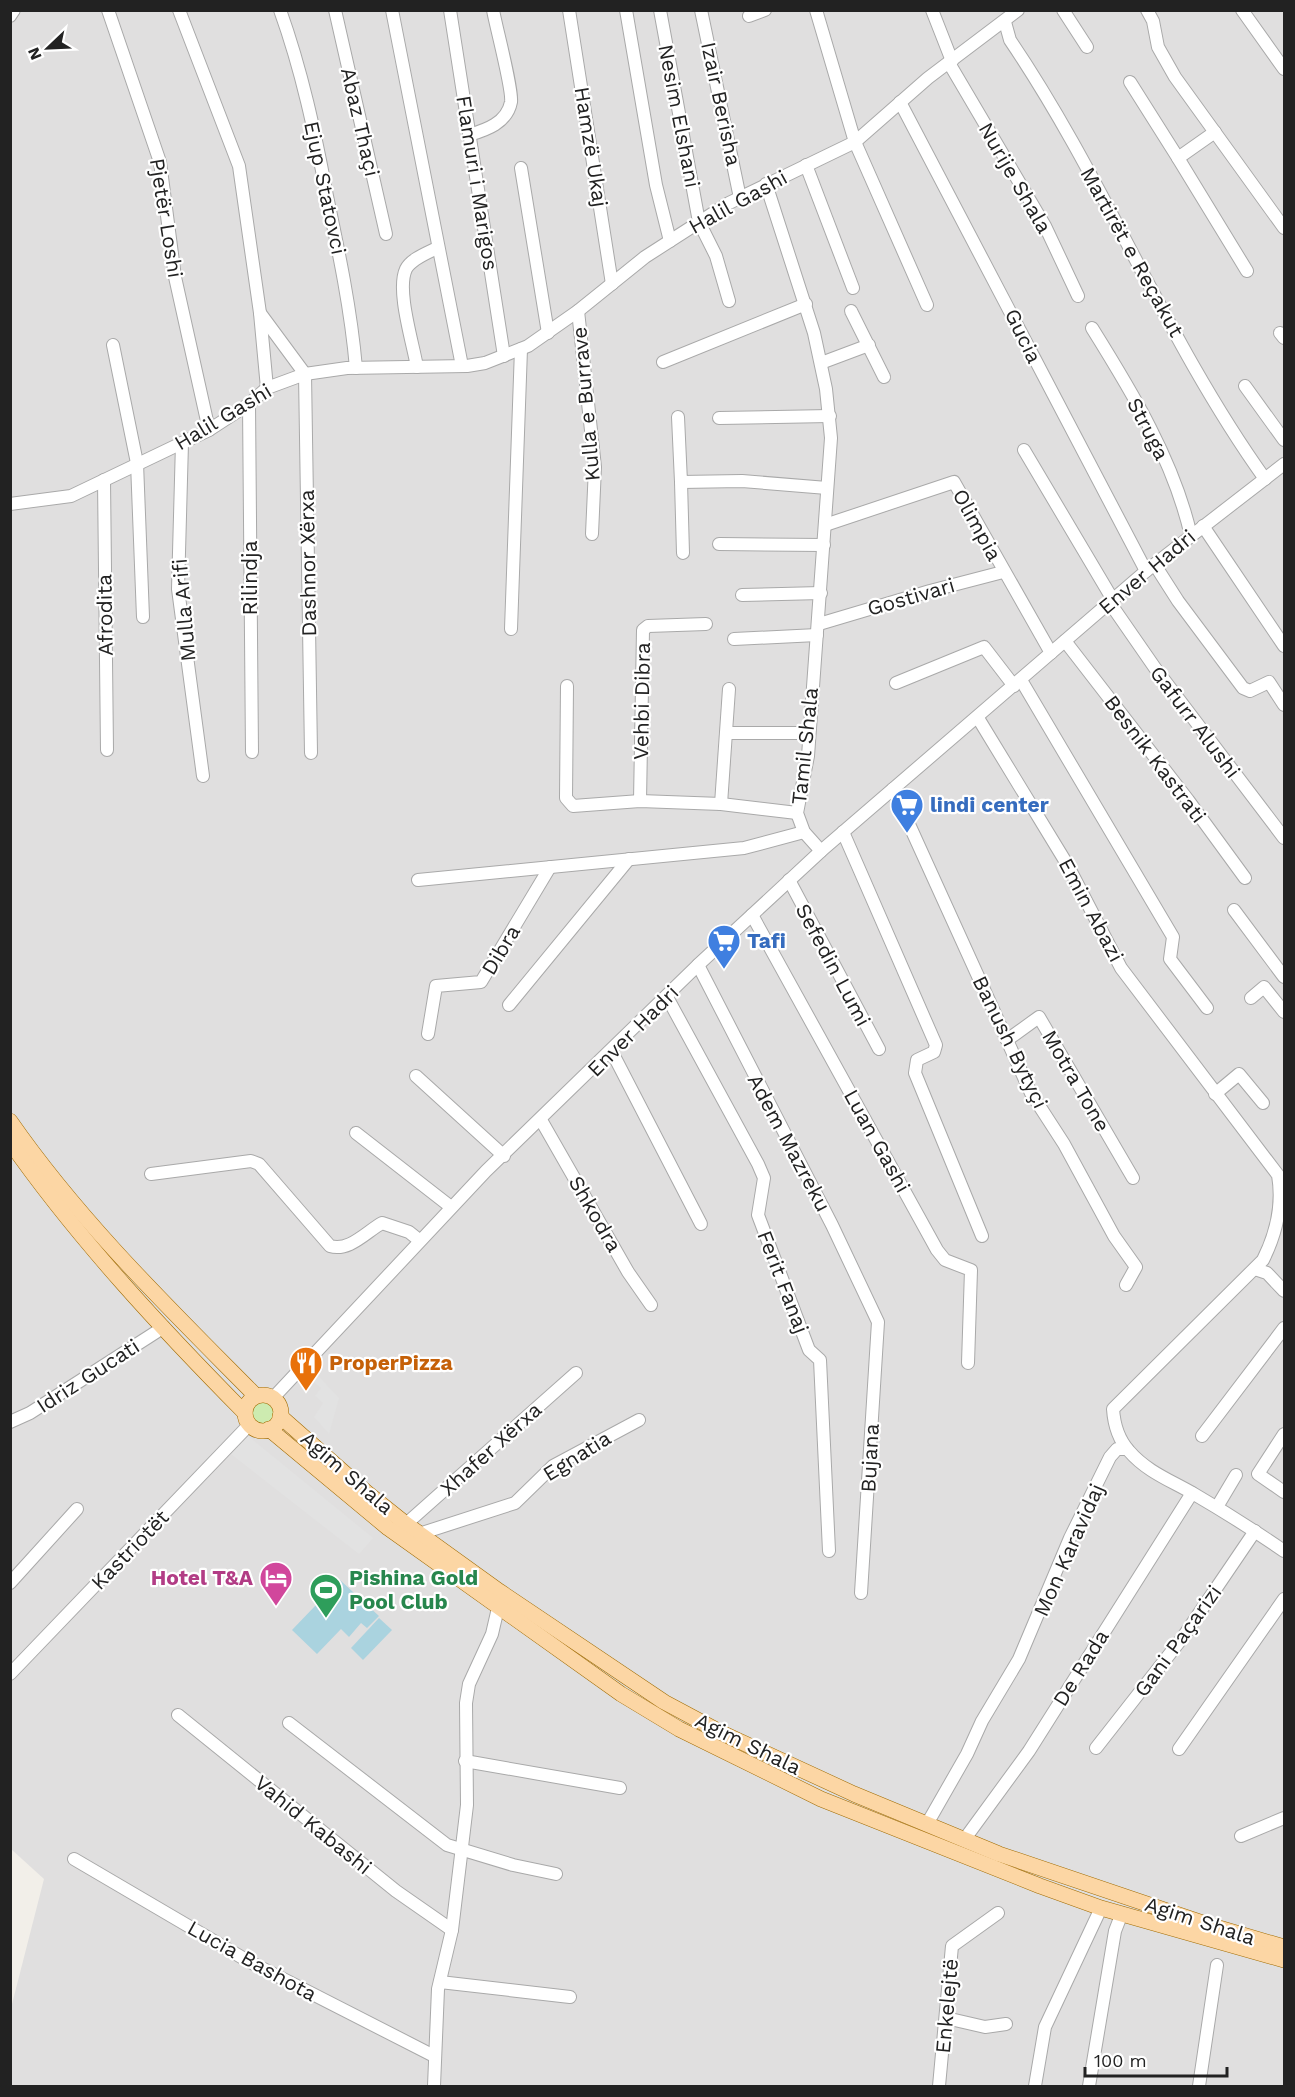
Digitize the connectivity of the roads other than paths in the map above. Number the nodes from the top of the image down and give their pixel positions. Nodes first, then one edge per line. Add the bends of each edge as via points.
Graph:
1 (14, 10) edge
2 (108, 10) edge
3 (179, 10) edge
4 (280, 10) edge
5 (335, 10) edge
6 (392, 10) edge
7 (450, 10) edge
8 (493, 10) edge
9 (569, 10) edge
10 (626, 10) edge
11 (660, 10) edge
12 (701, 10) edge
13 (765, 10) edge
14 (816, 10) edge
15 (932, 10) edge
16 (1064, 10) edge
17 (1147, 10) edge
18 (1242, 10) edge
19 (1010, 15) edge
20 (10, 16) edge
21 (749, 16) dead end
22 (1087, 47) dead end
23 (950, 62) junction
24 (1284, 69) edge
25 (1130, 82) dead end
26 (900, 102) junction
27 (1215, 132) junction
28 (469, 135) junction
29 (855, 142) junction
30 (1178, 158) junction
31 (806, 165) junction
32 (521, 168) dead end
33 (766, 184) junction
34 (1248, 190) dead end
35 (740, 198) junction
36 (699, 222) junction
37 (1284, 228) edge
38 (386, 234) dead end
39 (1284, 240) edge
40 (670, 241) junction
41 (437, 248) junction
42 (1247, 271) dead end
43 (612, 284) junction
44 (853, 288) dead end
45 (1078, 296) dead end
46 (729, 301) dead end
47 (806, 304) junction
48 (927, 305) dead end
49 (578, 311) junction
50 (851, 311) dead end
51 (260, 313) junction
52 (1092, 328) dead end
53 (548, 333) junction
54 (113, 345) dead end
55 (869, 345) junction
56 (521, 349) junction
57 (504, 356) junction
58 (663, 362) dead end
59 (821, 363) junction
60 (462, 366) junction
61 (417, 367) junction
62 (356, 368) junction
63 (305, 374) junction
64 (884, 377) dead end
65 (1245, 386) dead end
66 (267, 388) junction
67 (249, 404) junction
68 (830, 416) junction
69 (678, 417) dead end
70 (719, 418) dead end
71 (209, 430) junction
72 (1284, 440) edge
73 (182, 443) junction
74 (1024, 450) dead end
75 (137, 463) junction
76 (1284, 464) edge
77 (1264, 479) junction
78 (104, 480) junction
79 (681, 482) junction
80 (827, 488) junction
81 (10, 504) edge
82 (825, 525) junction
83 (1203, 526) junction
84 (592, 534) dead end
85 (1191, 536) junction
86 (719, 544) dead end
87 (824, 545) junction
88 (683, 554) dead end
89 (1150, 568) junction
90 (1003, 572) junction
91 (821, 593) junction
92 (742, 595) dead end
93 (1112, 602) junction
94 (143, 617) dead end
95 (706, 624) dead end
96 (511, 629) dead end
97 (818, 629) junction
98 (734, 639) dead end
99 (1065, 641) junction
100 (1284, 646) edge
101 (1051, 653) junction
102 (896, 683) dead end
103 (1018, 683) junction
104 (567, 686) dead end
105 (729, 688) dead end
106 (1284, 705) edge
107 (978, 718) junction
108 (731, 732) dead end
109 (809, 733) junction
110 (107, 750) dead end
111 (252, 752) dead end
112 (310, 753) dead end
113 (203, 776) dead end
114 (893, 789) junction
115 (639, 801) junction
116 (721, 804) junction
117 (797, 813) junction
118 (804, 832) junction
119 (843, 832) junction
120 (1284, 838) edge
121 (821, 850) junction
122 (629, 859) junction
123 (550, 867) junction
124 (1245, 879) dead end
125 (418, 880) dead end
126 (789, 880) junction
127 (1234, 910) dead end
128 (752, 915) junction
129 (698, 965) junction
130 (1284, 977) edge
131 (667, 997) junction
132 (1251, 998) dead end
133 (508, 1005) dead end
134 (1207, 1008) dead end
135 (1284, 1012) edge
136 (428, 1034) dead end
137 (1007, 1040) junction
138 (879, 1049) dead end
139 (612, 1052) junction
140 (416, 1076) dead end
141 (1215, 1094) junction
142 (1263, 1103) dead end
143 (541, 1120) junction
144 (10, 1121) edge
145 (356, 1133) dead end
146 (10, 1142) edge
147 (504, 1156) junction
148 (151, 1174) dead end
149 (1133, 1178) dead end
150 (451, 1207) junction
151 (701, 1224) dead end
152 (982, 1236) dead end
153 (419, 1240) junction
154 (1255, 1269) junction
155 (1126, 1285) dead end
156 (1284, 1291) edge
157 (651, 1305) dead end
158 (878, 1322) joint
159 (164, 1327) junction
160 (1284, 1328) edge
161 (968, 1363) dead end
162 (576, 1373) dead end
163 (256, 1396) junction
164 (273, 1398) junction
165 (280, 1416) junction
166 (247, 1419) junction
167 (639, 1420) dead end
168 (10, 1422) edge
169 (269, 1429) junction
170 (1284, 1434) edge
171 (1202, 1436) dead end
172 (1127, 1449) junction
173 (1236, 1475) dead end
174 (1284, 1492) edge
175 (1192, 1493) junction
176 (1217, 1507) junction
177 (77, 1509) dead end
178 (406, 1524) junction
179 (1256, 1531) junction
180 (419, 1534) junction
181 (829, 1551) dead end
182 (1284, 1551) edge
183 (10, 1583) edge
184 (861, 1593) dead end
185 (1284, 1599) edge
186 (498, 1608) junction
187 (10, 1674) edge
188 (178, 1715) dead end
189 (288, 1723) dead end
190 (1096, 1748) dead end
191 (1179, 1749) dead end
192 (465, 1761) junction
193 (620, 1788) dead end
194 (1284, 1818) edge
195 (927, 1824) junction
196 (1241, 1836) dead end
197 (964, 1840) junction
198 (463, 1850) junction
199 (74, 1859) dead end
200 (556, 1874) dead end
201 (1101, 1908) junction
202 (998, 1913) dead end
203 (1122, 1913) junction
204 (452, 1930) junction
205 (1284, 1947) edge
206 (1284, 1960) edge
207 (1217, 1965) dead end
208 (440, 1982) junction
209 (570, 1997) dead end
210 (946, 2018) junction
211 (1006, 2024) dead end
212 (434, 2056) junction
213 (434, 2086) edge
214 (939, 2086) edge
215 (1035, 2086) edge
216 (1089, 2086) edge
217 (1199, 2086) edge

1 - 20 street
2 - 71 street, Pjetër Loshi via 160,162 175,277
3 - 51 street via 239,166
4 - 62 street, Ejup Statovci via 315,132
5 - 38 street, Abaz Thaçi
6 - 41 street
7 - 28 street, Flamuri i Marigos
8 - 28 street via 511,102 504,117 490,129
9 - 43 street, Hamzë Ukaj
10 - 40 street via 656,184
11 - 36 street, Nesim Elshani
12 - 35 street, Izair Berisha
13 - 21 street
14 - 29 street
15 - 23 street, Nurije Shala
16 - 22 street
17 - 27 street via 1158,47 1174,77
18 - 24 street
19 - 23 street, Halil Gashi
19 - 77 street, Martirët e Reçakut via 1010,40 1080,156 1187,354
23 - 26 street, Halil Gashi
23 - 45 street, Nurije Shala via 1045,226
25 - 30 street
26 - 29 street, Halil Gashi
26 - 89 street, Gucia
27 - 30 street
27 - 37 street
28 - 57 street, Flamuri i Marigos
29 - 31 street, Halil Gashi
29 - 48 street
30 - 42 street
31 - 33 street, Halil Gashi
31 - 44 street
32 - 53 street
33 - 35 street, Halil Gashi
33 - 47 street, Tamil Shala
34 - 39 street
35 - 36 street, Halil Gashi
36 - 40 street, Halil Gashi
36 - 46 street, Nesim Elshani via 716,256
40 - 43 street, Halil Gashi
41 - 60 street
41 - 61 street via 407,268 402,286
43 - 49 street, Halil Gashi
47 - 58 street
47 - 59 street, Tamil Shala
49 - 53 street, Halil Gashi
49 - 84 street, Kulla e Burrave via 595,467
50 - 55 street
51 - 63 street
51 - 66 street
52 - 85 street, Struga via 1143,415 1168,468
53 - 56 street, Halil Gashi
54 - 75 street
55 - 59 street
55 - 64 street
56 - 57 street, Halil Gashi
56 - 96 street
57 - 60 street, Halil Gashi
59 - 68 street, Tamil Shala
60 - 61 street, Halil Gashi
61 - 62 street, Halil Gashi
62 - 63 street, Halil Gashi
63 - 66 street, Halil Gashi
63 - 112 street, Dashnor Xërxa
65 - 72 street
66 - 67 street, Halil Gashi
67 - 71 street, Halil Gashi
67 - 111 street, Rilindja
68 - 70 street
68 - 80 street, Tamil Shala
69 - 79 street
71 - 73 street, Halil Gashi
73 - 75 street, Halil Gashi
73 - 113 street, Mulla Arifi via 178,589
74 - 93 street, Gafurr Alushi
75 - 78 street, Halil Gashi
75 - 94 street
76 - 77 street, Enver Hadri
77 - 83 street, Enver Hadri
78 - 81 street, Halil Gashi via 71,496
78 - 110 street, Afrodita
79 - 80 street via 742,481
79 - 88 street
80 - 82 street, Tamil Shala
82 - 87 street, Tamil Shala
82 - 90 street, Olimpia via 954,482
83 - 85 street, Enver Hadri
83 - 100 street
85 - 89 street, Enver Hadri
86 - 87 street
87 - 91 street, Tamil Shala
89 - 93 street, Enver Hadri
89 - 106 street, Gucia via 1243,688 1250,691 1269,682
90 - 97 street, Gostivari via 930,591
90 - 101 street, Olimpia
91 - 92 street
91 - 97 street, Tamil Shala
93 - 99 street, Enver Hadri
93 - 120 street, Gafurr Alushi via 1155,668
95 - 115 street, Vehbi Dibra via 648,626 643,630
97 - 98 street
97 - 109 street, Tamil Shala
99 - 101 street, Enver Hadri
99 - 124 street, Besnik Kastrati
101 - 103 street, Enver Hadri
102 - 103 street via 984,647
103 - 107 street, Enver Hadri
103 - 134 street via 1173,937 1170,959
104 - 115 street via 568,803 573,806
105 - 116 street
107 - 114 street, Enver Hadri
107 - 141 street, Emin Abazi via 1067,864 1121,968
108 - 109 street
109 - 117 street, Tamil Shala
114 - 119 street, Enver Hadri
114 - 137 street, Banush Bytyçi
115 - 116 street
116 - 117 street
117 - 118 street, Tamil Shala
118 - 121 street, Tamil Shala
118 - 122 street via 744,848
119 - 121 street, Enver Hadri
119 - 152 street via 936,1045 934,1052 917,1060 915,1073
121 - 126 street, Enver Hadri
122 - 123 street
122 - 133 street, Dibra
123 - 125 street
123 - 136 street, Dibra via 481,982 436,986
126 - 128 street, Enver Hadri
126 - 138 street, Sefedin Lumi
127 - 130 street
128 - 129 street, Enver Hadri
128 - 161 street, Luan Gashi via 937,1250 945,1260 971,1270
129 - 131 street, Enver Hadri
129 - 158 street, Adem Mazreku
131 - 139 street, Enver Hadri
131 - 181 street, Ferit Fanaj via 764,1178 758,1215 809,1350 820,1360
132 - 135 street via 1264,987
137 - 149 street, Motra Tone via 1039,1017
137 - 155 street, Banush Bytyçi via 1031,1093 1136,1267
139 - 143 street, Enver Hadri
139 - 151 street
140 - 147 street
141 - 142 street via 1239,1074
141 - 154 street, Emin Abazi via 1278,1175 1281,1194 1275,1229 1267,1253
143 - 147 street, Enver Hadri
143 - 157 street, Shkodra
144 - 163 main road via 135,1275
145 - 150 street
146 - 159 main road via 116,1275
147 - 150 street, Enver Hadri
148 - 153 street via 251,1161 259,1164 330,1246 349,1245 382,1222
150 - 153 street, Enver Hadri
153 - 164 street, Enver Hadri
154 - 156 street via 1267,1273
154 - 172 street, Emin Abazi via 1113,1409
158 - 184 street, Bujana
159 - 166 main road
159 - 168 street, Idriz Gucati
160 - 171 street
162 - 178 street, Xhafer Xërxa
163 - 164 main road
163 - 166 main road via 247,1403
164 - 165 main road, Agim Shala
165 - 169 main road, Agim Shala
165 - 178 main road, Agim Shala
166 - 169 main road, Agim Shala via 260,1431
166 - 187 street, Kastriotët
167 - 180 street, Egnatia via 554,1466 515,1503
169 - 186 main road, Agim Shala via 388,1528
170 - 174 street via 1258,1474
172 - 175 street via 1161,1477
172 - 195 street, Mon Karavidaj via 1118,1449 1110,1457 1070,1538 1019,1659
173 - 176 street
175 - 176 street
175 - 197 street, De Rada via 1029,1751
176 - 179 street
177 - 183 street
178 - 180 main road, Agim Shala
179 - 182 street
179 - 190 street, Gani Paçarizi via 1183,1637
180 - 195 main road, Agim Shala via 664,1702 804,1771
185 - 191 street
186 - 192 street via 492,1635 469,1684
186 - 201 main road, Agim Shala via 621,1694 740,1759 821,1799
188 - 204 street, Vahid Kabashi via 396,1891
189 - 198 street via 447,1845
192 - 193 street
192 - 198 street
194 - 196 street
195 - 197 main road, Agim Shala
197 - 205 main road, Agim Shala
198 - 200 street
198 - 204 street
199 - 212 street, Lucia Bashota via 248,1961
201 - 203 main road, Agim Shala
201 - 215 street via 1045,2027
202 - 210 street, Enkelejtë via 952,1946
203 - 206 main road, Agim Shala
203 - 216 street via 1115,1931
204 - 208 street
207 - 217 street
208 - 209 street
208 - 212 street
210 - 211 street via 985,2027
210 - 214 street, Enkelejtë
212 - 213 street

